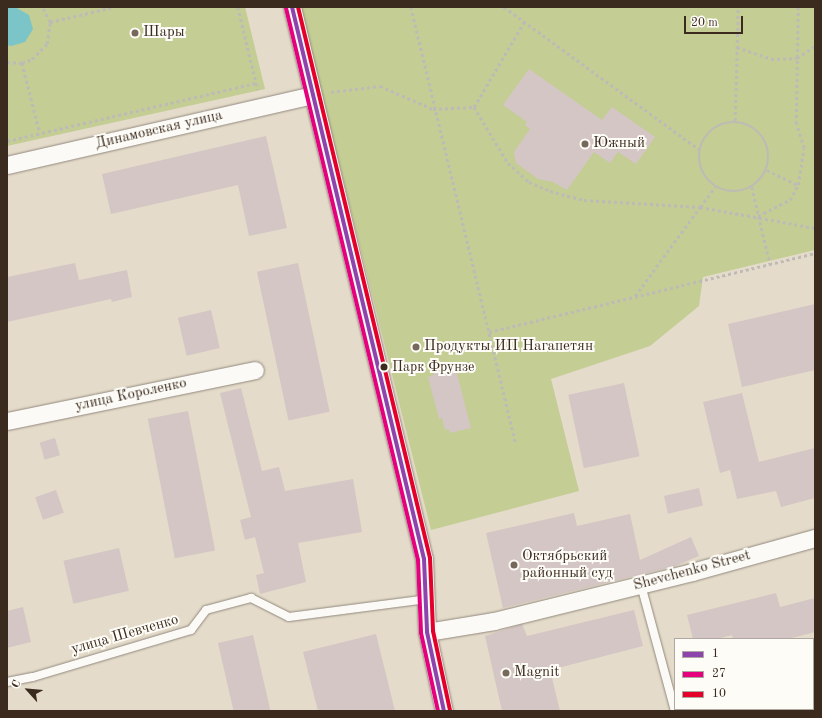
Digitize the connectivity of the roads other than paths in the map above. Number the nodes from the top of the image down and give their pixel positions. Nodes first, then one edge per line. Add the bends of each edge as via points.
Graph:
1 (292, 7) edge
2 (312, 95) junction
3 (7, 165) edge
4 (255, 370) dead end
5 (7, 421) edge
6 (815, 538) edge
7 (641, 585) junction
8 (428, 599) junction
9 (427, 632) junction
10 (7, 682) edge
11 (674, 707) edge
12 (444, 711) edge

1 - 2 street
2 - 3 street, Динамовская улица
2 - 8 street via 424,559
4 - 5 street, улица Короленко
6 - 7 street, Shevchenko Street
7 - 9 street, Shevchenko Street via 494,621
7 - 11 lane
8 - 9 street
8 - 10 lane, улица Шевченко via 289,617 252,598 206,610 191,630 33,677
9 - 12 street

